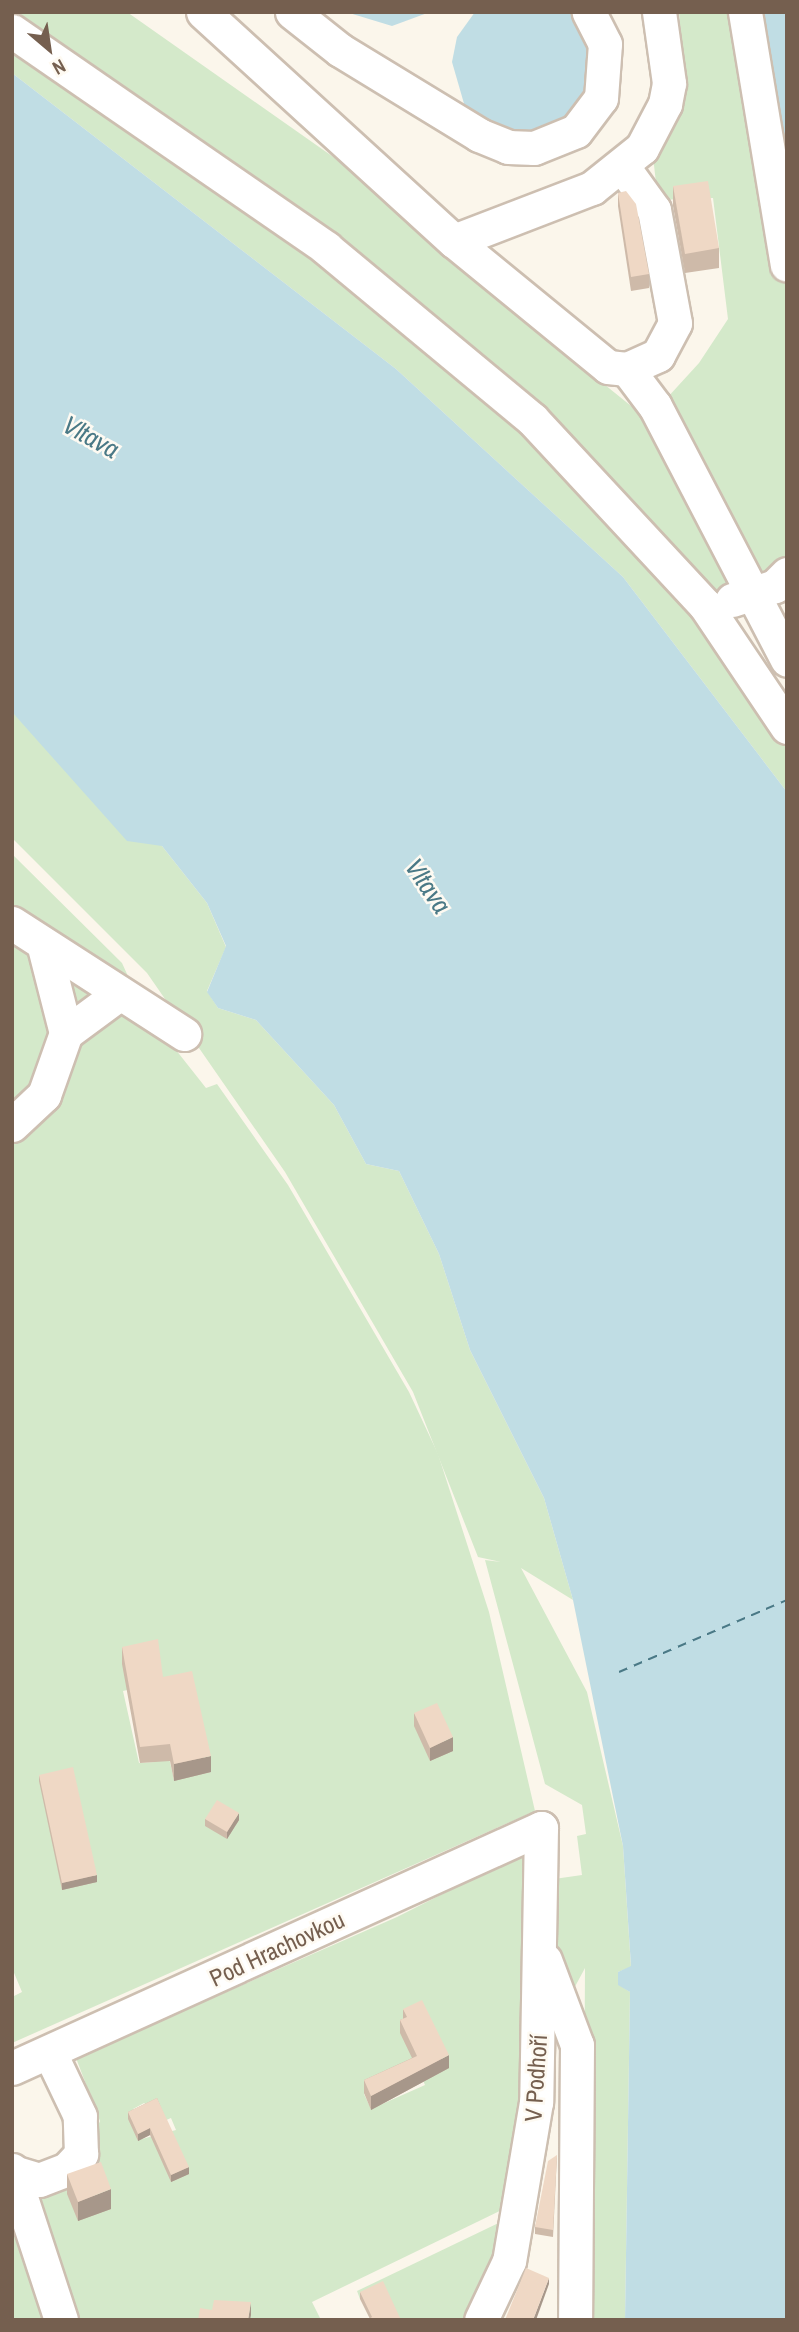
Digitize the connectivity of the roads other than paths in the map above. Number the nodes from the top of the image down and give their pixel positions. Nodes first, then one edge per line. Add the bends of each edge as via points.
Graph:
1 (203, 12) edge
2 (292, 12) edge
3 (589, 12) edge
4 (659, 12) edge
5 (745, 12) edge
6 (12, 31) edge
7 (623, 167) junction
8 (454, 241) junction
9 (787, 265) edge
10 (627, 369) junction
11 (787, 574) edge
12 (754, 596) junction
13 (705, 605) junction
14 (787, 660) edge
15 (787, 727) edge
16 (12, 923) edge
17 (44, 947) junction
18 (120, 993) junction
19 (66, 1033) junction
20 (184, 1034) dead end
21 (12, 1125) edge
22 (541, 1828) joint
23 (542, 1955) junction
24 (50, 2053) junction
25 (12, 2068) edge
26 (13, 2171) edge
27 (61, 2320) edge
28 (481, 2320) edge
29 (575, 2320) edge

1 - 8 street
2 - 3 street via 340,50 479,135 508,147 534,148 576,131 601,98 605,44
4 - 7 street via 667,37 665,104 642,148
5 - 9 street
6 - 13 street via 326,248 532,419
7 - 8 street via 592,188
7 - 10 street via 654,210 675,323 658,355
8 - 10 street via 608,367
10 - 12 street via 655,406
11 - 12 street
12 - 13 street
12 - 14 street
13 - 15 street
16 - 17 street
17 - 18 street
17 - 19 street
18 - 19 street
18 - 20 street
19 - 21 street via 44,1095
22 - 23 street, V Podhoří
22 - 24 street, Pod Hrachovkou
23 - 28 street, V Podhoří via 536,2102 524,2192 509,2261
23 - 29 street via 577,2045
24 - 25 street, Pod Hrachovkou
24 - 26 street via 80,2116 81,2154 67,2169 39,2180
26 - 27 street

